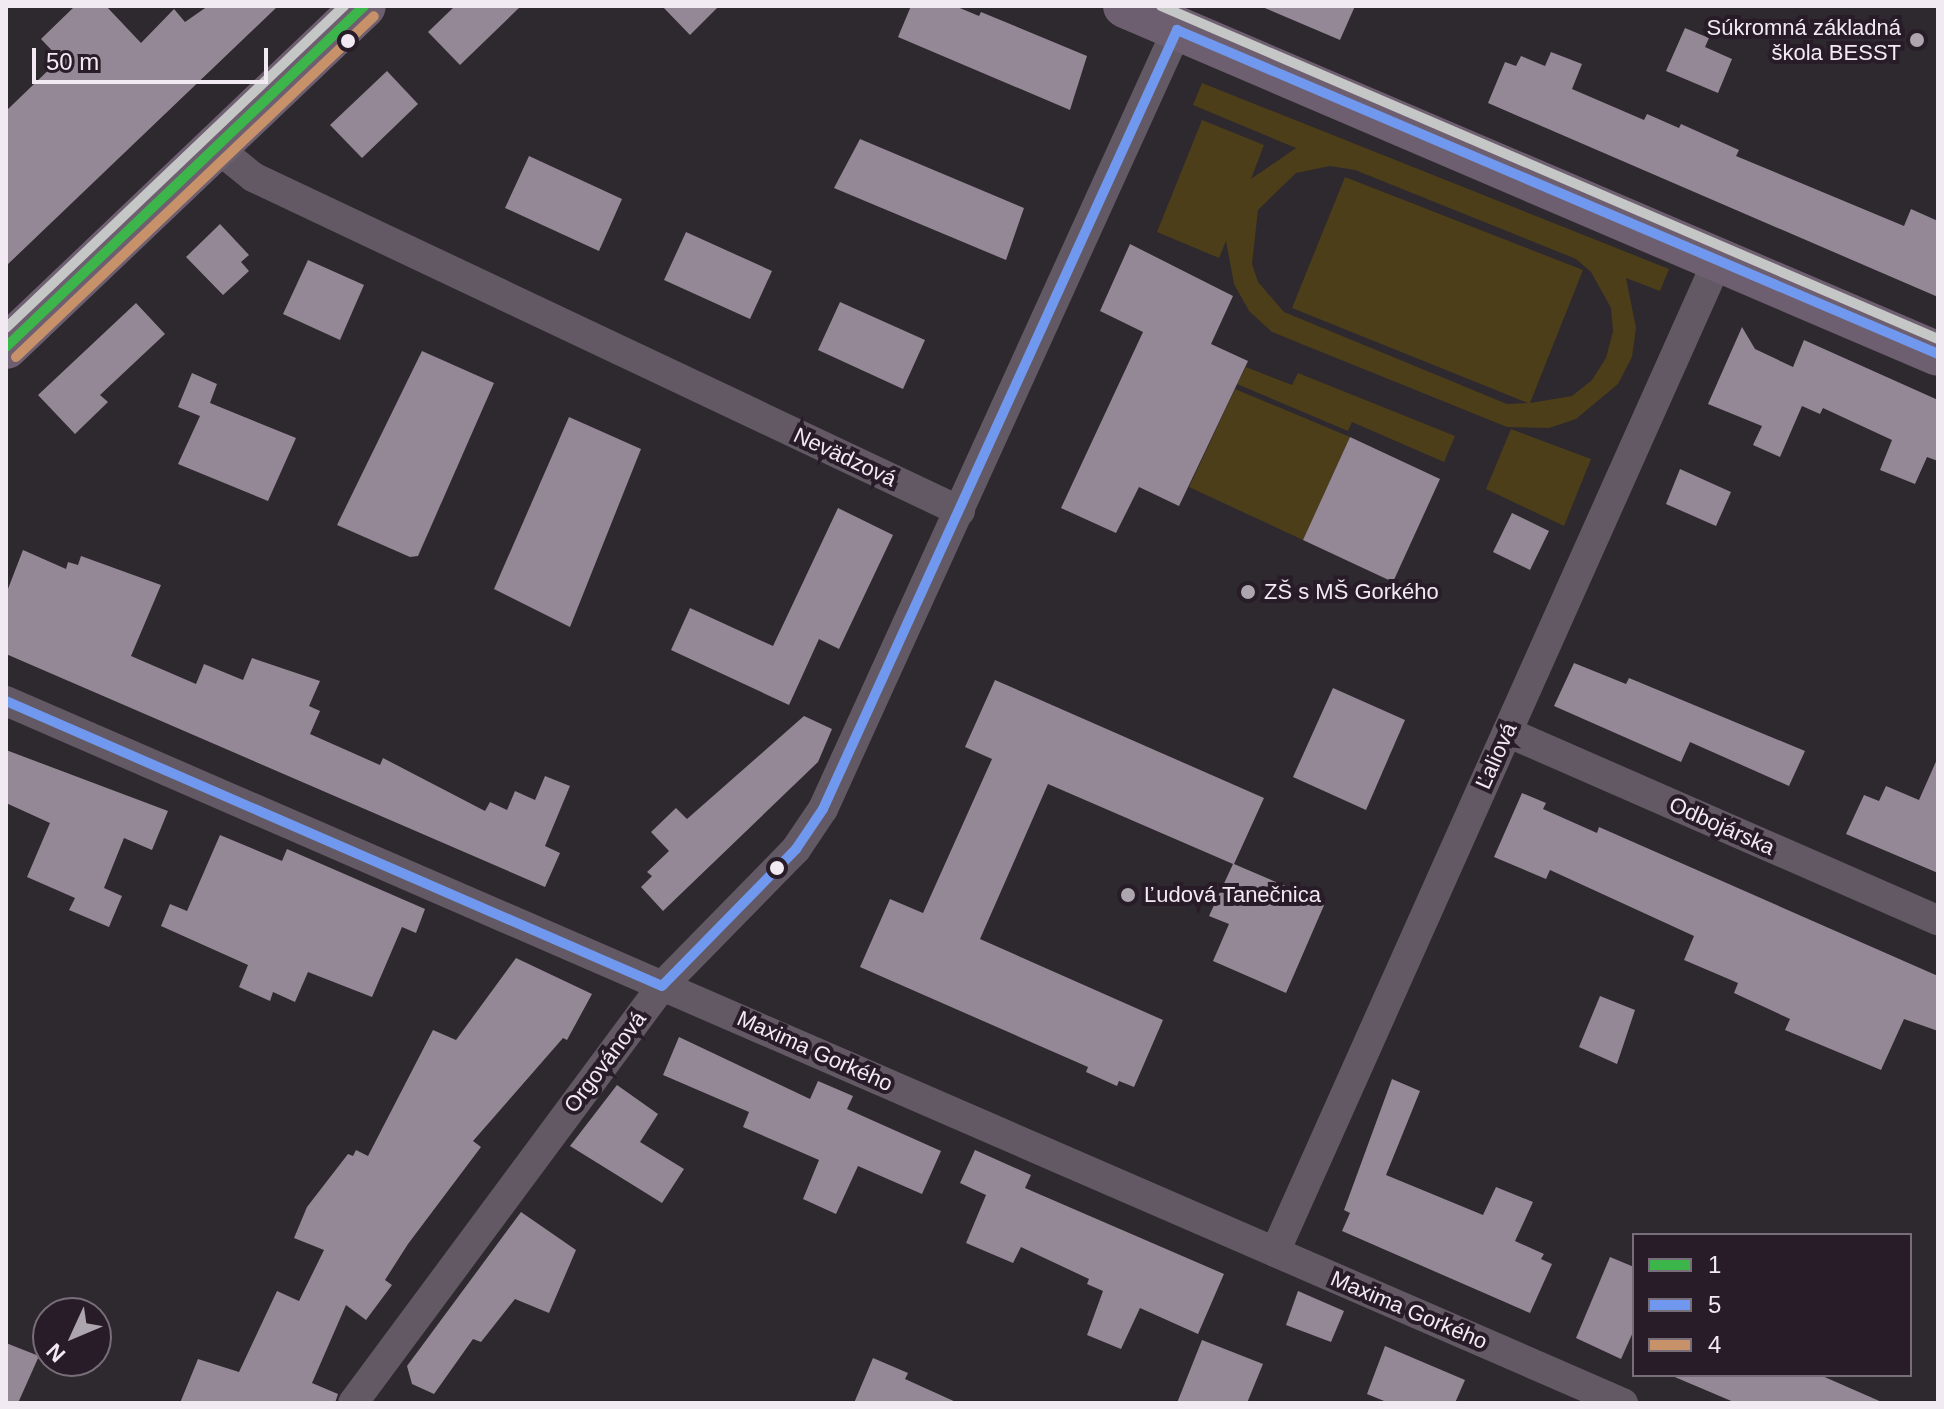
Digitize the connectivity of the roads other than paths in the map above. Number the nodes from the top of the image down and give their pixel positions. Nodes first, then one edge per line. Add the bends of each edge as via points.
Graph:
1 (364, 6) edge
2 (1129, 7) edge
3 (1177, 30) junction
4 (216, 147) junction
5 (1718, 260) junction
6 (6, 347) edge
7 (1938, 354) edge
8 (960, 511) junction
9 (6, 701) edge
10 (1507, 732) junction
11 (1938, 920) edge
12 (662, 986) junction
13 (1275, 1252) junction
14 (359, 1401) edge
15 (1623, 1403) edge

1 - 4 main road
2 - 3 main road
3 - 5 main road
3 - 8 street, Orgovánová
4 - 6 main road
4 - 8 street, Nevädzová via 253,177
5 - 7 main road
5 - 10 street, Ľaliová
8 - 12 street, Orgovánová via 808,834
9 - 12 street, Maxima Gorkého
10 - 11 street, Odbojárska
10 - 13 street, Ľaliová
12 - 13 street, Maxima Gorkého
12 - 14 street, Orgovánová
13 - 15 street, Maxima Gorkého

